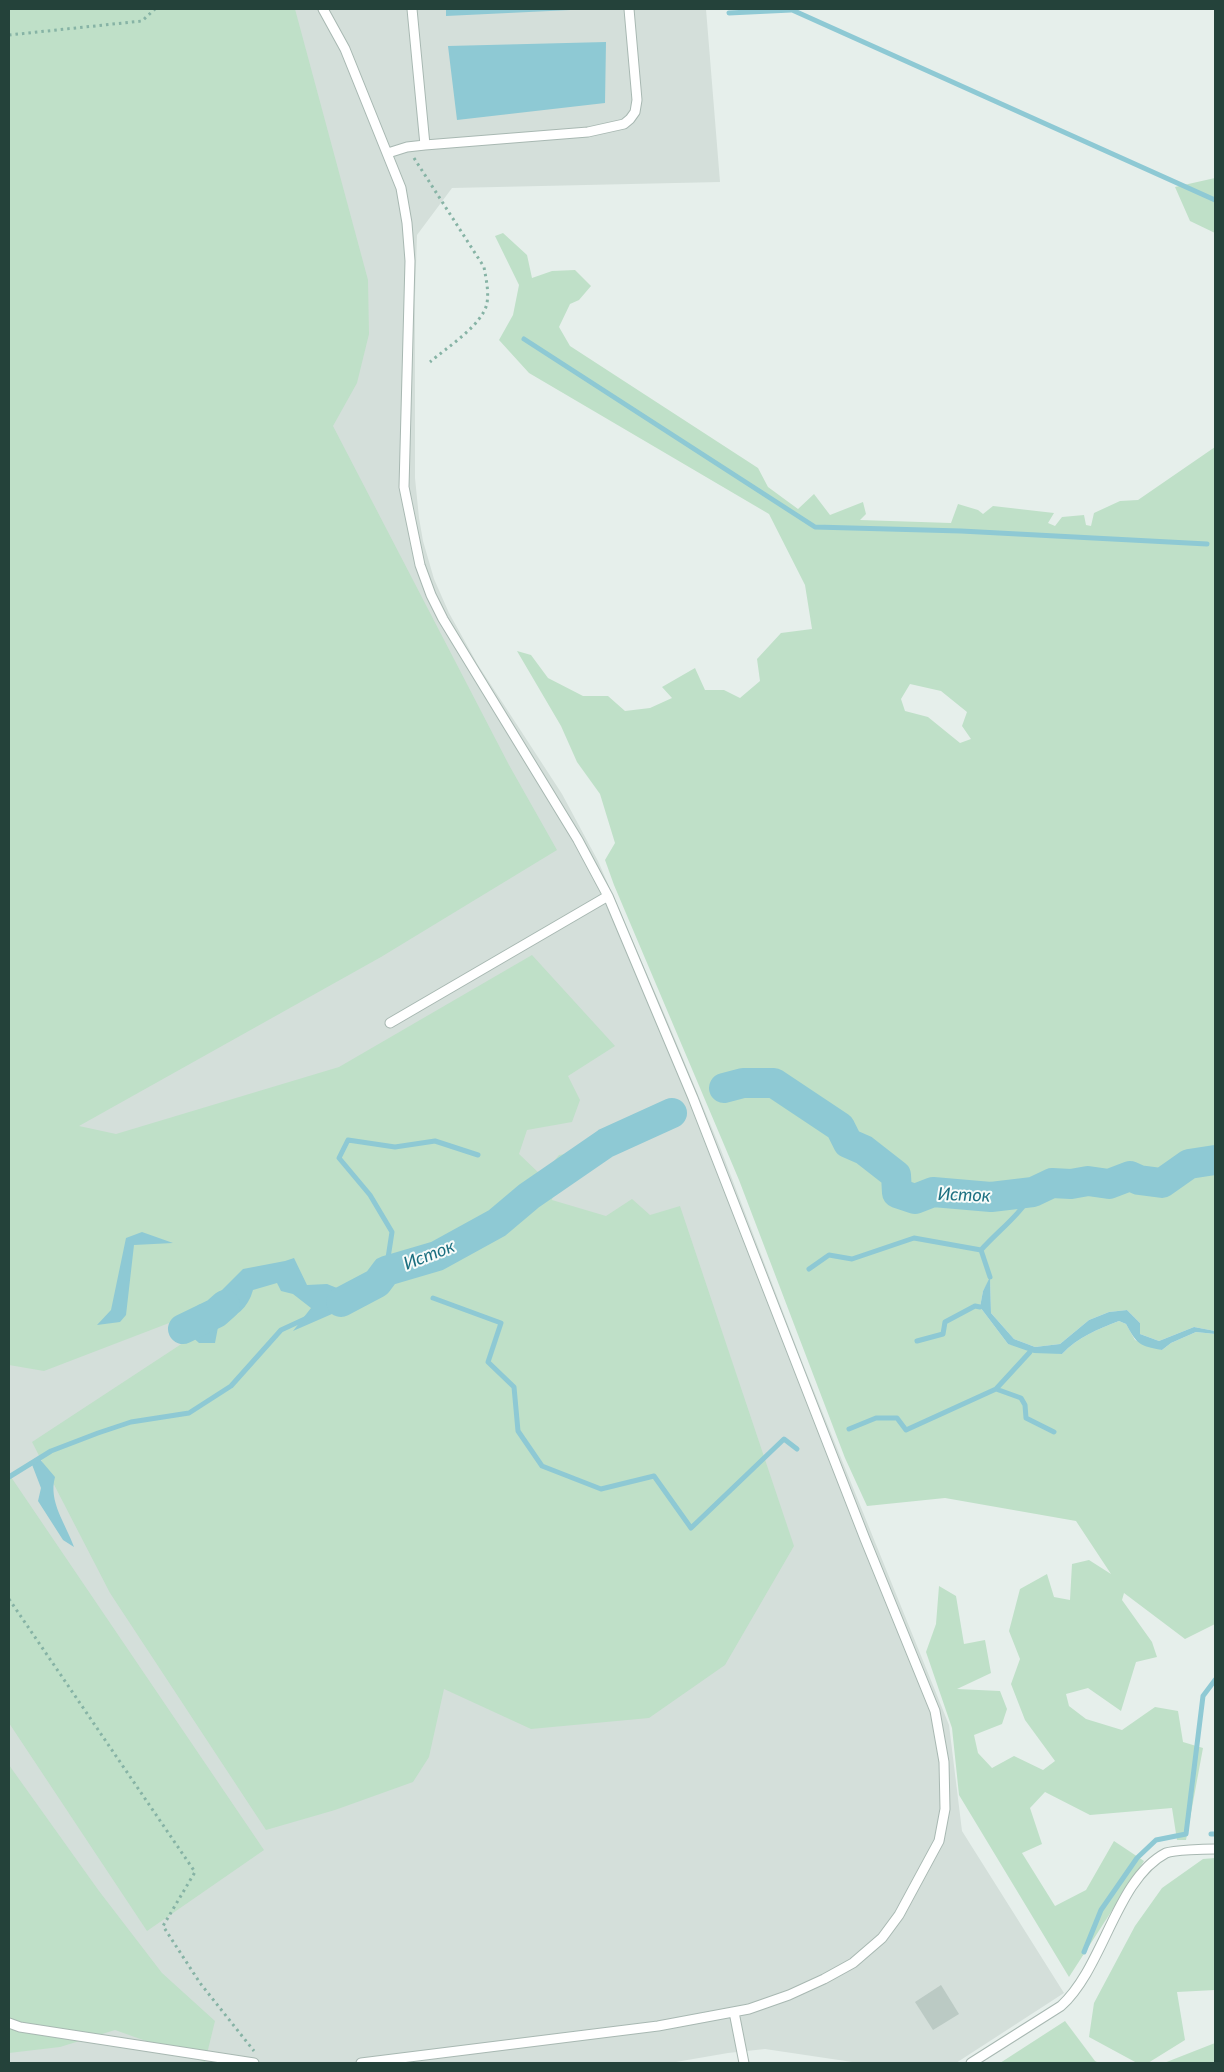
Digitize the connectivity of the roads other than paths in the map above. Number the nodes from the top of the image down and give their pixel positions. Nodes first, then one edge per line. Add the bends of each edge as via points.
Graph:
1 (323, 9) edge
2 (412, 9) edge
3 (629, 9) edge
4 (425, 145) junction
5 (388, 152) junction
6 (608, 896) junction
7 (390, 1023) dead end
8 (1215, 1848) edge
9 (734, 2012) junction
10 (9, 2023) edge
11 (256, 2060) edge
12 (361, 2063) edge
13 (743, 2063) edge
14 (971, 2063) edge

1 - 5 lane via 345,49
2 - 4 lane
3 - 4 lane via 637,100 635,112 624,124 588,132
4 - 5 lane
5 - 6 lane via 400,188 410,261 404,487 420,565 443,619 578,840
6 - 7 lane
6 - 9 lane via 693,1098 935,1711 944,1762 945,1809 939,1841 899,1915 882,1938 853,1963 824,1979 789,1995
8 - 14 lane via 1167,1853 1145,1870 1126,1896 1074,1994 1062,2006
9 - 12 lane via 658,2026
9 - 13 lane
10 - 11 lane

